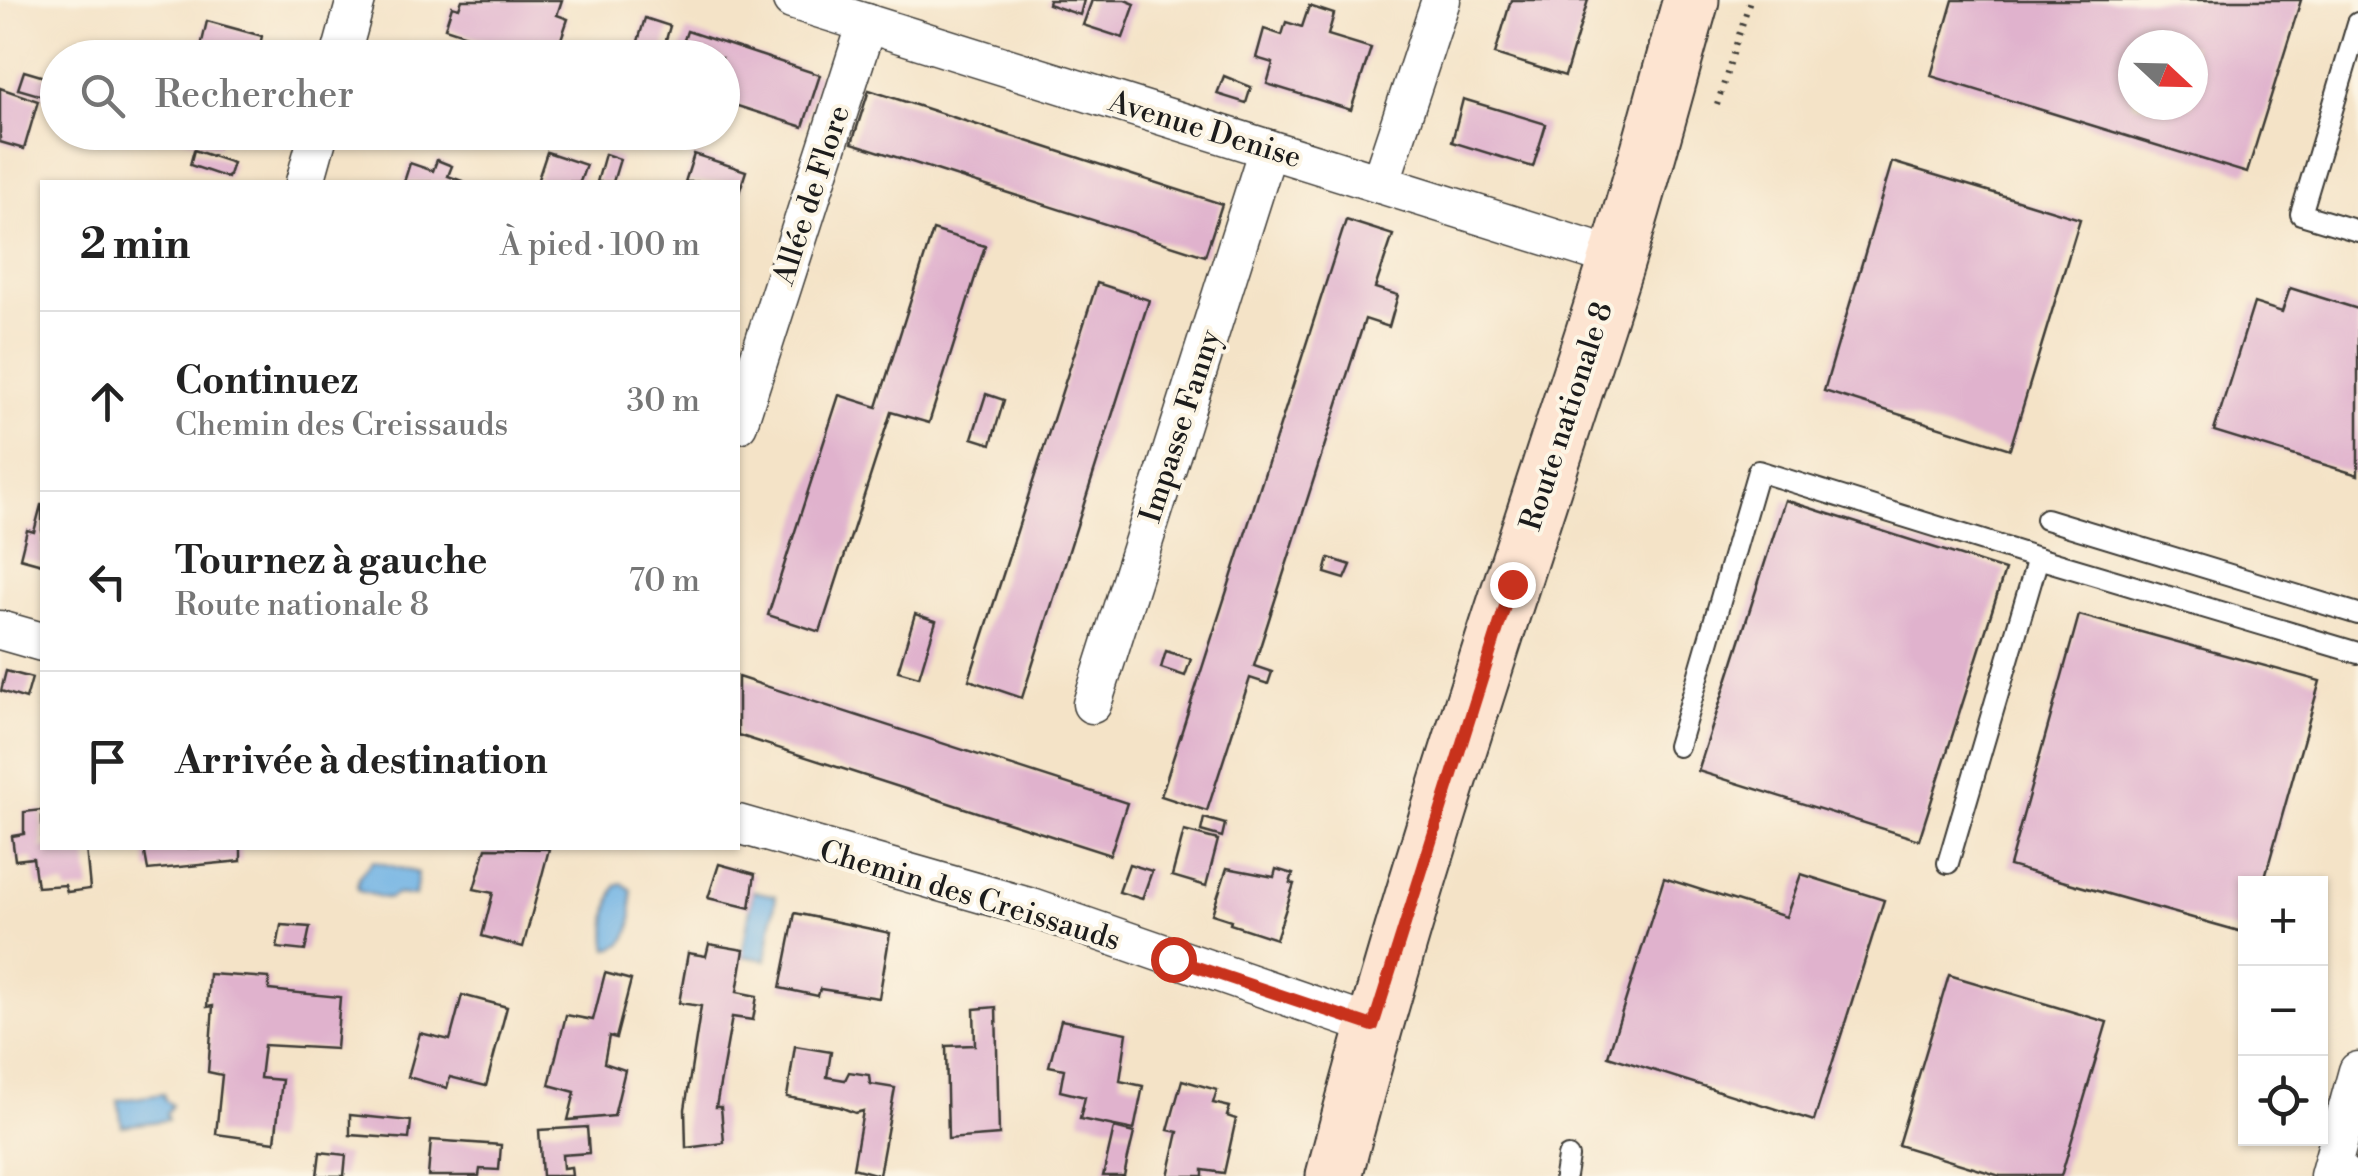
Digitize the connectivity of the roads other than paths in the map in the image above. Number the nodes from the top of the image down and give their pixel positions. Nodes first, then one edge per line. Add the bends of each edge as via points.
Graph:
1 (356, 0) edge
2 (792, 0) edge
3 (1440, 0) edge
4 (1691, 0) edge
5 (2358, 23) edge
6 (867, 24) junction
7 (345, 40) edge
8 (1268, 149) junction
9 (314, 150) edge
10 (306, 180) edge
11 (1380, 184) junction
12 (2358, 230) edge
13 (1617, 258) junction
14 (740, 418) edge
15 (2046, 519) dead end
16 (2038, 558) junction
17 (2358, 614) edge
18 (0, 630) edge
19 (40, 641) edge
20 (2358, 653) edge
21 (1092, 704) dead end
22 (1678, 746) dead end
23 (740, 825) edge
24 (1948, 863) dead end
25 (1373, 1026) junction
26 (2358, 1071) edge
27 (2341, 1170) edge
28 (1334, 1176) edge

1 - 7 street
2 - 6 street, Avenue Denise
3 - 11 street
4 - 13 main road, Route nationale 8
5 - 12 lane via 2300,214
6 - 8 street, Avenue Denise
6 - 14 street, Allée de Flore
8 - 11 street, Avenue Denise
8 - 21 street, Impasse Fanny
9 - 10 street
11 - 13 street, Avenue Denise
13 - 25 main road, Route nationale 8
15 - 17 lane
16 - 20 lane
16 - 22 lane via 1758,471
16 - 24 lane
18 - 19 street
23 - 25 street, Chemin des Creissauds via 1032,908
25 - 28 main road, Route nationale 8
26 - 27 street

